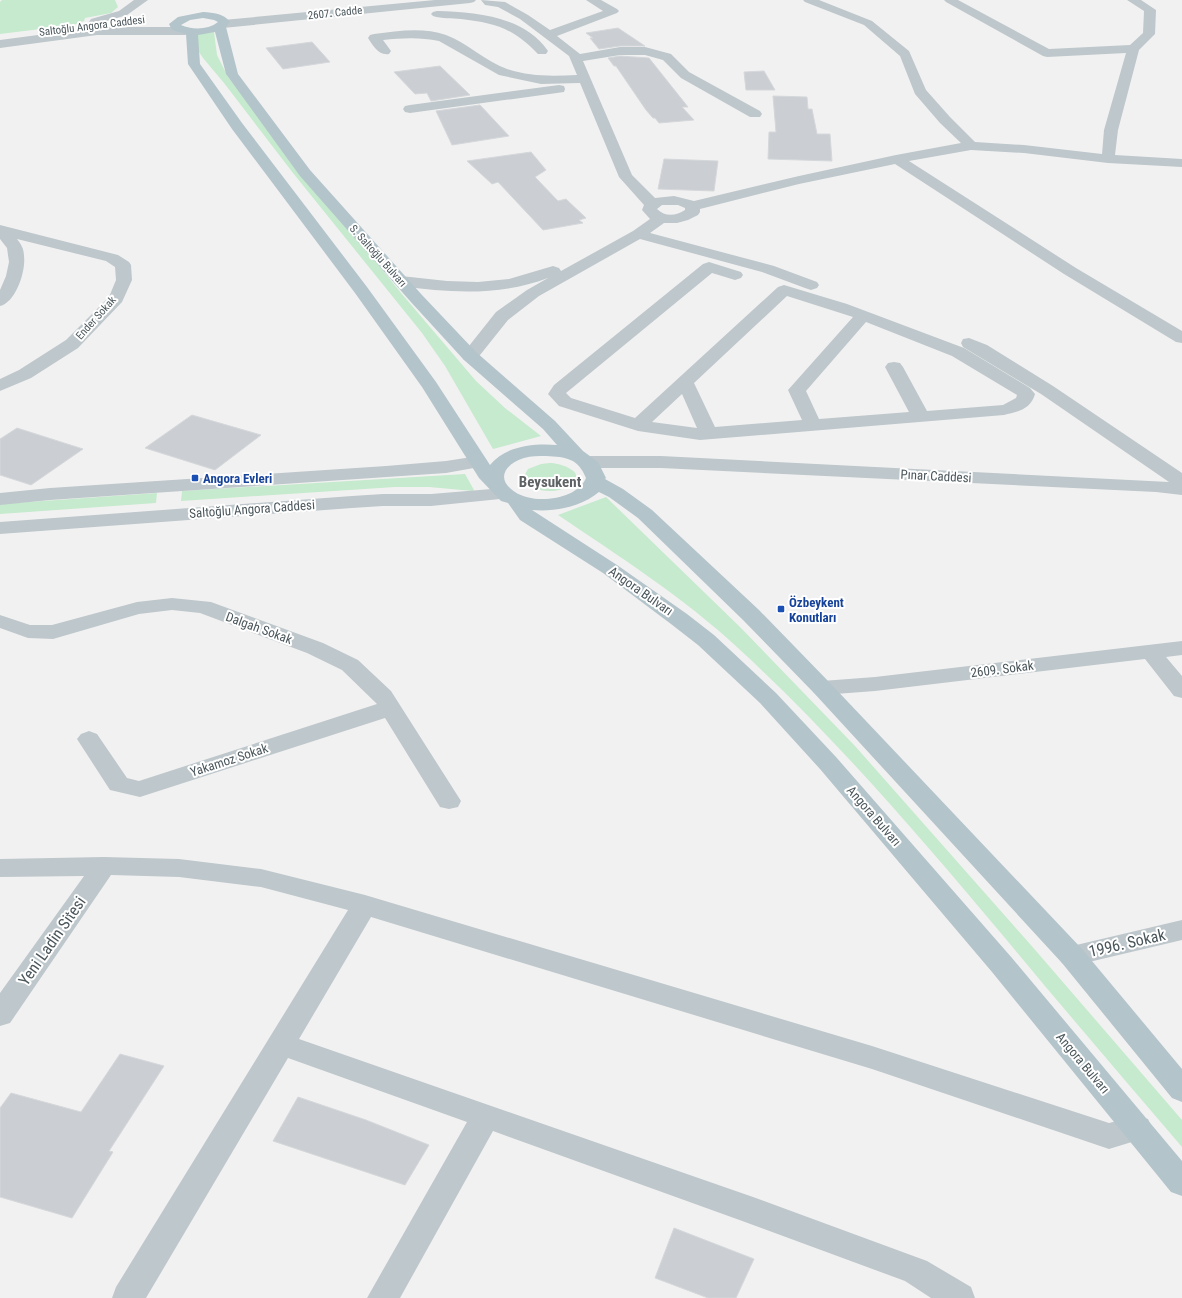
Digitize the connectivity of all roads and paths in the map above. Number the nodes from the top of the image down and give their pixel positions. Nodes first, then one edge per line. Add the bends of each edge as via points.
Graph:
1 (142, 0) edge
2 (416, 0) edge
3 (470, 0) edge
4 (487, 0) edge
5 (592, 0) edge
6 (809, 0) edge
7 (950, 0) edge
8 (1133, 0) edge
9 (499, 2) edge
10 (325, 12) junction
11 (163, 17) dead end
12 (219, 18) junction
13 (143, 19) dead end
14 (187, 21) junction
15 (93, 25) junction
16 (379, 29) junction
17 (548, 34) junction
18 (0, 38) edge
19 (0, 44) edge
20 (1133, 49) junction
21 (386, 51) dead end
22 (542, 51) dead end
23 (576, 58) junction
24 (586, 82) junction
25 (410, 109) dead end
26 (754, 114) dead end
27 (971, 146) junction
28 (1108, 158) junction
29 (896, 159) junction
30 (1182, 164) edge
31 (652, 204) junction
32 (692, 206) junction
33 (662, 218) junction
34 (0, 230) edge
35 (638, 234) junction
36 (594, 257) junction
37 (401, 281) junction
38 (784, 290) junction
39 (0, 301) edge
40 (863, 316) junction
41 (1182, 338) edge
42 (470, 356) junction
43 (894, 367) dead end
44 (685, 382) junction
45 (0, 386) edge
46 (1047, 390) junction
47 (1026, 394) junction
48 (921, 417) junction
49 (638, 425) junction
50 (813, 425) junction
51 (709, 433) junction
52 (478, 462) junction
53 (589, 470) junction
54 (1182, 482) edge
55 (1182, 490) edge
56 (505, 493) junction
57 (0, 499) edge
58 (0, 528) edge
59 (0, 621) edge
60 (1182, 648) edge
61 (1151, 652) junction
62 (822, 688) junction
63 (1182, 691) edge
64 (390, 708) junction
65 (89, 739) dead end
66 (449, 801) dead end
67 (104, 866) junction
68 (0, 868) edge
69 (364, 905) junction
70 (1182, 930) edge
71 (1072, 956) junction
72 (0, 1015) edge
73 (281, 1044) junction
74 (1178, 1080) edge
75 (486, 1116) junction
76 (1136, 1128) junction
77 (1182, 1183) edge
78 (128, 1298) edge
79 (383, 1298) edge
80 (959, 1298) edge

1 - 15 street via 123,13 95,21
2 - 10 street, 2607. Cadde
3 - 10 street, 2607. Cadde
4 - 9 street via 489,3
5 - 17 street via 613,11
6 - 27 street via 868,23 905,54 920,91 944,120
7 - 20 street via 1048,53
8 - 20 street via 1150,10 1148,34
9 - 17 street
10 - 12 street, 2607. Cadde
11 - 14 street, Saltoğlu Angora Caddesi
12 - 14 main road via 208,30
12 - 37 main road, S. Saltoğlu Bulvarı via 232,74 305,173
13 - 15 street, Saltoğlu Angora Caddesi
14 - 19 street, Saltoğlu Angora Caddesi
14 - 52 main road via 194,64 430,386
15 - 18 street, Saltoğlu Angora Caddesi
16 - 21 street
16 - 22 street via 385,16 414,12 463,15 497,22 527,36
16 - 24 street via 443,38 502,72 541,80
17 - 23 street
20 - 28 street via 1111,130
23 - 24 street
23 - 26 street via 620,51 645,51 667,57 686,75
24 - 25 street
24 - 31 street via 626,177
27 - 28 street
27 - 29 street
28 - 30 street
29 - 32 street
29 - 41 street via 1070,271
31 - 32 street via 676,200
31 - 33 street via 649,207 651,214
32 - 33 street via 693,212 684,218
33 - 35 street
34 - 39 street via 15,247 17,261 7,294
34 - 45 street, Ender Sokak via 112,258 123,265 124,280 116,299 72,344 25,374
35 - 36 street
35 - 46 street via 768,269 927,327 981,349
36 - 37 street via 524,281 494,286 464,288
36 - 42 street via 534,293 502,316
37 - 42 main road, S. Saltoğlu Bulvarı
38 - 40 street
38 - 44 street
38 - 49 street via 709,267 557,394 565,402
40 - 47 street via 958,352
40 - 50 street via 797,390
42 - 53 main road, S. Saltoğlu Bulvarı via 549,425
43 - 48 street
44 - 49 street
44 - 51 street
46 - 47 street
46 - 54 street
47 - 48 street via 1023,402 1004,410
48 - 50 street
49 - 51 street via 700,434
50 - 51 street
52 - 56 main road
52 - 57 street via 394,472
53 - 55 street, Pınar Caddesi via 689,464 1156,486
53 - 56 main road via 585,494 565,503 541,505
53 - 56 main road via 563,452 546,450 521,453 507,459 498,467 494,476
53 - 62 main road via 616,494 645,514 751,615
56 - 58 street, Saltoğlu Angora Caddesi
56 - 76 main road, Angora Bulvarı via 527,516 610,569 706,640 768,698 828,763 1002,965
59 - 64 street, Dalgah Sokak via 28,631 53,632 137,608 172,604 203,607 315,648 350,664 383,696
60 - 61 street, 2609. Sokak
61 - 62 street, 2609. Sokak
61 - 63 street
62 - 71 main road
64 - 65 street, Yakamoz Sokak via 140,789 119,784
64 - 66 street, Dalgah Sokak
67 - 68 street
67 - 69 street via 179,868 261,878
67 - 72 street, Yeni Ladin Sitesi
69 - 73 street
69 - 76 street via 872,1058 1108,1136
70 - 71 street, 1996. Sokak
71 - 74 main road
73 - 75 street
73 - 78 street
75 - 79 street
75 - 80 street via 916,1271
76 - 77 main road, Angora Bulvarı

